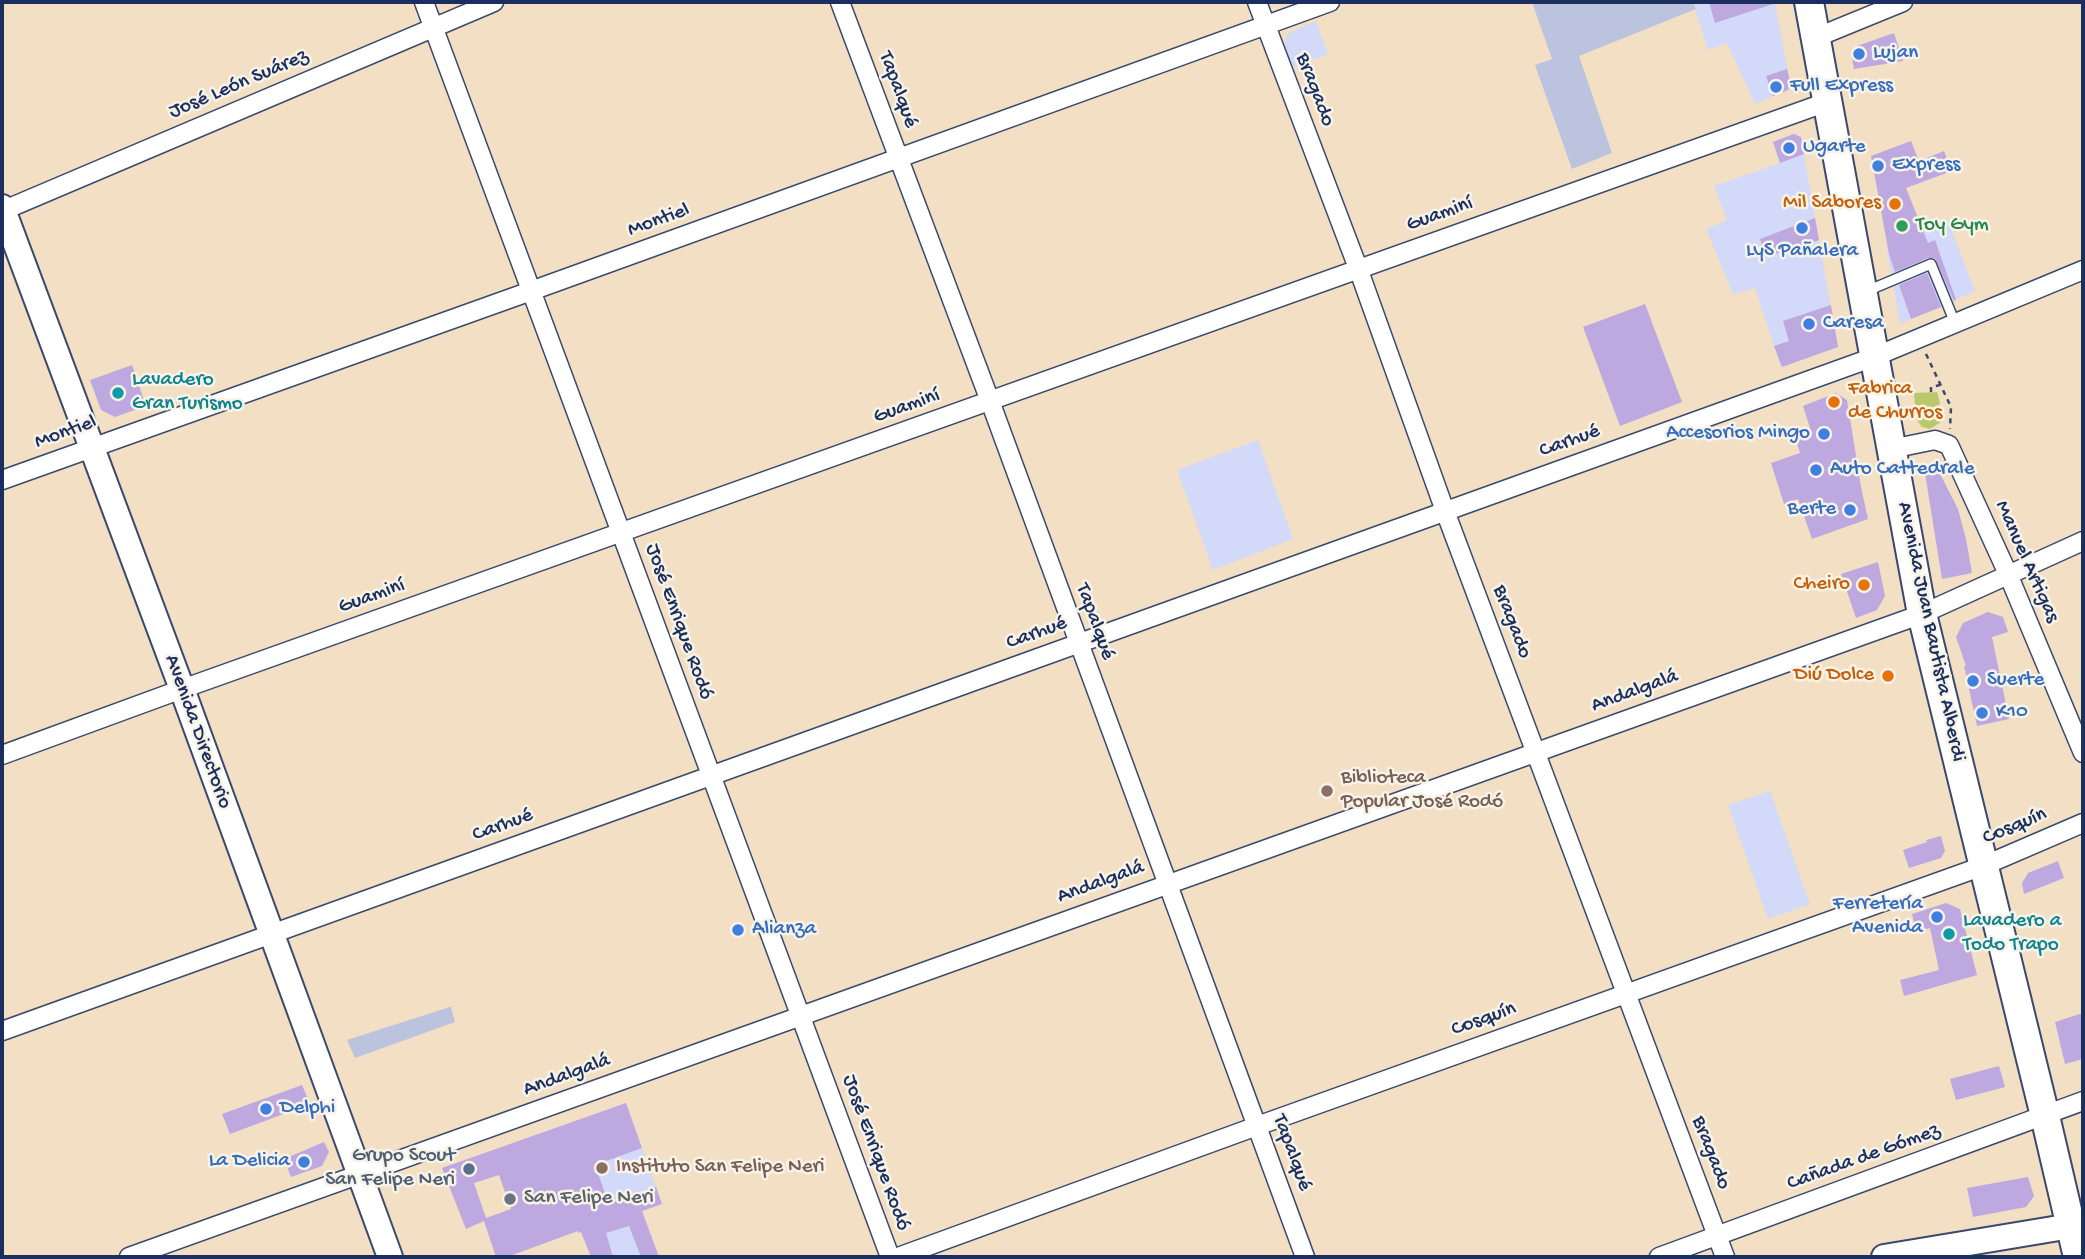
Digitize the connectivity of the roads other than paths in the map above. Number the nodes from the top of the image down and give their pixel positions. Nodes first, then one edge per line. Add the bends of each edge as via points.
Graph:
1 (424, 2) edge
2 (494, 2) edge
3 (840, 2) edge
4 (1257, 2) edge
5 (1330, 2) edge
6 (1809, 2) edge
7 (1903, 2) edge
8 (1265, 25) junction
9 (434, 27) junction
10 (1815, 38) junction
11 (1827, 102) junction
12 (898, 159) junction
13 (2, 210) edge
14 (1358, 268) junction
15 (2083, 270) edge
16 (531, 291) junction
17 (1862, 293) junction
18 (1955, 323) junction
19 (1874, 357) junction
20 (990, 401) junction
21 (92, 448) junction
22 (1891, 449) junction
23 (2, 480) edge
24 (1445, 511) junction
25 (621, 533) junction
26 (2083, 541) edge
27 (2008, 574) junction
28 (1922, 614) junction
29 (1077, 644) junction
30 (182, 689) junction
31 (1535, 752) junction
32 (2083, 753) edge
33 (2, 755) edge
34 (711, 776) junction
35 (2083, 823) edge
36 (1983, 866) junction
37 (1167, 884) junction
38 (272, 933) junction
39 (1626, 994) junction
40 (800, 1017) junction
41 (2, 1031) edge
42 (2083, 1101) edge
43 (2045, 1116) junction
44 (1257, 1126) junction
45 (360, 1174) junction
46 (2071, 1226) junction
47 (1717, 1236) junction
48 (129, 1257) edge
49 (390, 1257) edge
50 (890, 1257) edge
51 (898, 1257) edge
52 (1305, 1257) edge
53 (1660, 1257) edge
54 (1725, 1257) edge
55 (1884, 1257) edge
56 (2078, 1257) edge

1 - 9 street, José Enrique Rodó
2 - 9 street, José León Suárez
3 - 12 street, Tapalqué
4 - 8 street, Bragado
5 - 8 street, Montiel
6 - 10 main road, Avenida Juan Bautista Alberdi
7 - 10 street
8 - 12 street, Montiel
8 - 14 street, Bragado
9 - 13 street, José León Suárez
9 - 16 street, José Enrique Rodó
10 - 11 main road, Avenida Juan Bautista Alberdi
11 - 14 street, Guaminí
11 - 17 main road, Avenida Juan Bautista Alberdi
12 - 16 street, Montiel
12 - 20 street, Tapalqué
13 - 21 street, Avenida Directorio
14 - 20 street, Guaminí
14 - 24 street, Bragado
15 - 18 street, Carhué
16 - 21 street, Montiel
16 - 25 street, José Enrique Rodó
17 - 18 lane via 1931,264
17 - 19 main road, Avenida Juan Bautista Alberdi
18 - 19 street, Carhué
19 - 22 main road, Avenida Juan Bautista Alberdi
19 - 24 street, Carhué
20 - 25 street, Guaminí
20 - 29 street, Tapalqué
21 - 23 street, Montiel
21 - 30 street, Avenida Directorio
22 - 27 street, Manuel Artigas via 1935,440 1949,445
22 - 28 main road, Avenida Juan Bautista Alberdi
24 - 29 street, Carhué
24 - 31 street, Bragado
25 - 30 street, Guaminí
25 - 34 street, José Enrique Rodó
26 - 27 street, Andalgalá
27 - 28 street, Andalgalá
27 - 32 street, Manuel Artigas
28 - 31 street, Andalgalá
28 - 36 main road, Avenida Juan Bautista Alberdi
29 - 34 street, Carhué
29 - 37 street, Tapalqué
30 - 33 street, Guaminí
30 - 38 street, Avenida Directorio
31 - 37 street, Andalgalá
31 - 39 street, Bragado
34 - 38 street, Carhué
34 - 40 street, José Enrique Rodó
35 - 36 street, Cosquín
36 - 39 street, Cosquín
36 - 43 main road, Avenida Juan Bautista Alberdi
37 - 40 street, Andalgalá
37 - 44 street, Tapalqué
38 - 41 street, Carhué
38 - 45 street, Avenida Directorio
39 - 44 street, Cosquín
39 - 47 street, Bragado
40 - 45 street, Andalgalá
40 - 50 street, José Enrique Rodó
42 - 43 street, Cañada de Gómez
43 - 46 main road, Avenida Juan Bautista Alberdi
43 - 47 street, Cañada de Gómez
44 - 51 street, Cosquín
44 - 52 street, Tapalqué
45 - 48 street, Andalgalá
45 - 49 street, Avenida Directorio
46 - 55 street
46 - 56 main road, Avenida Juan Bautista Alberdi
47 - 53 street, Cañada de Gómez
47 - 54 street, Bragado

